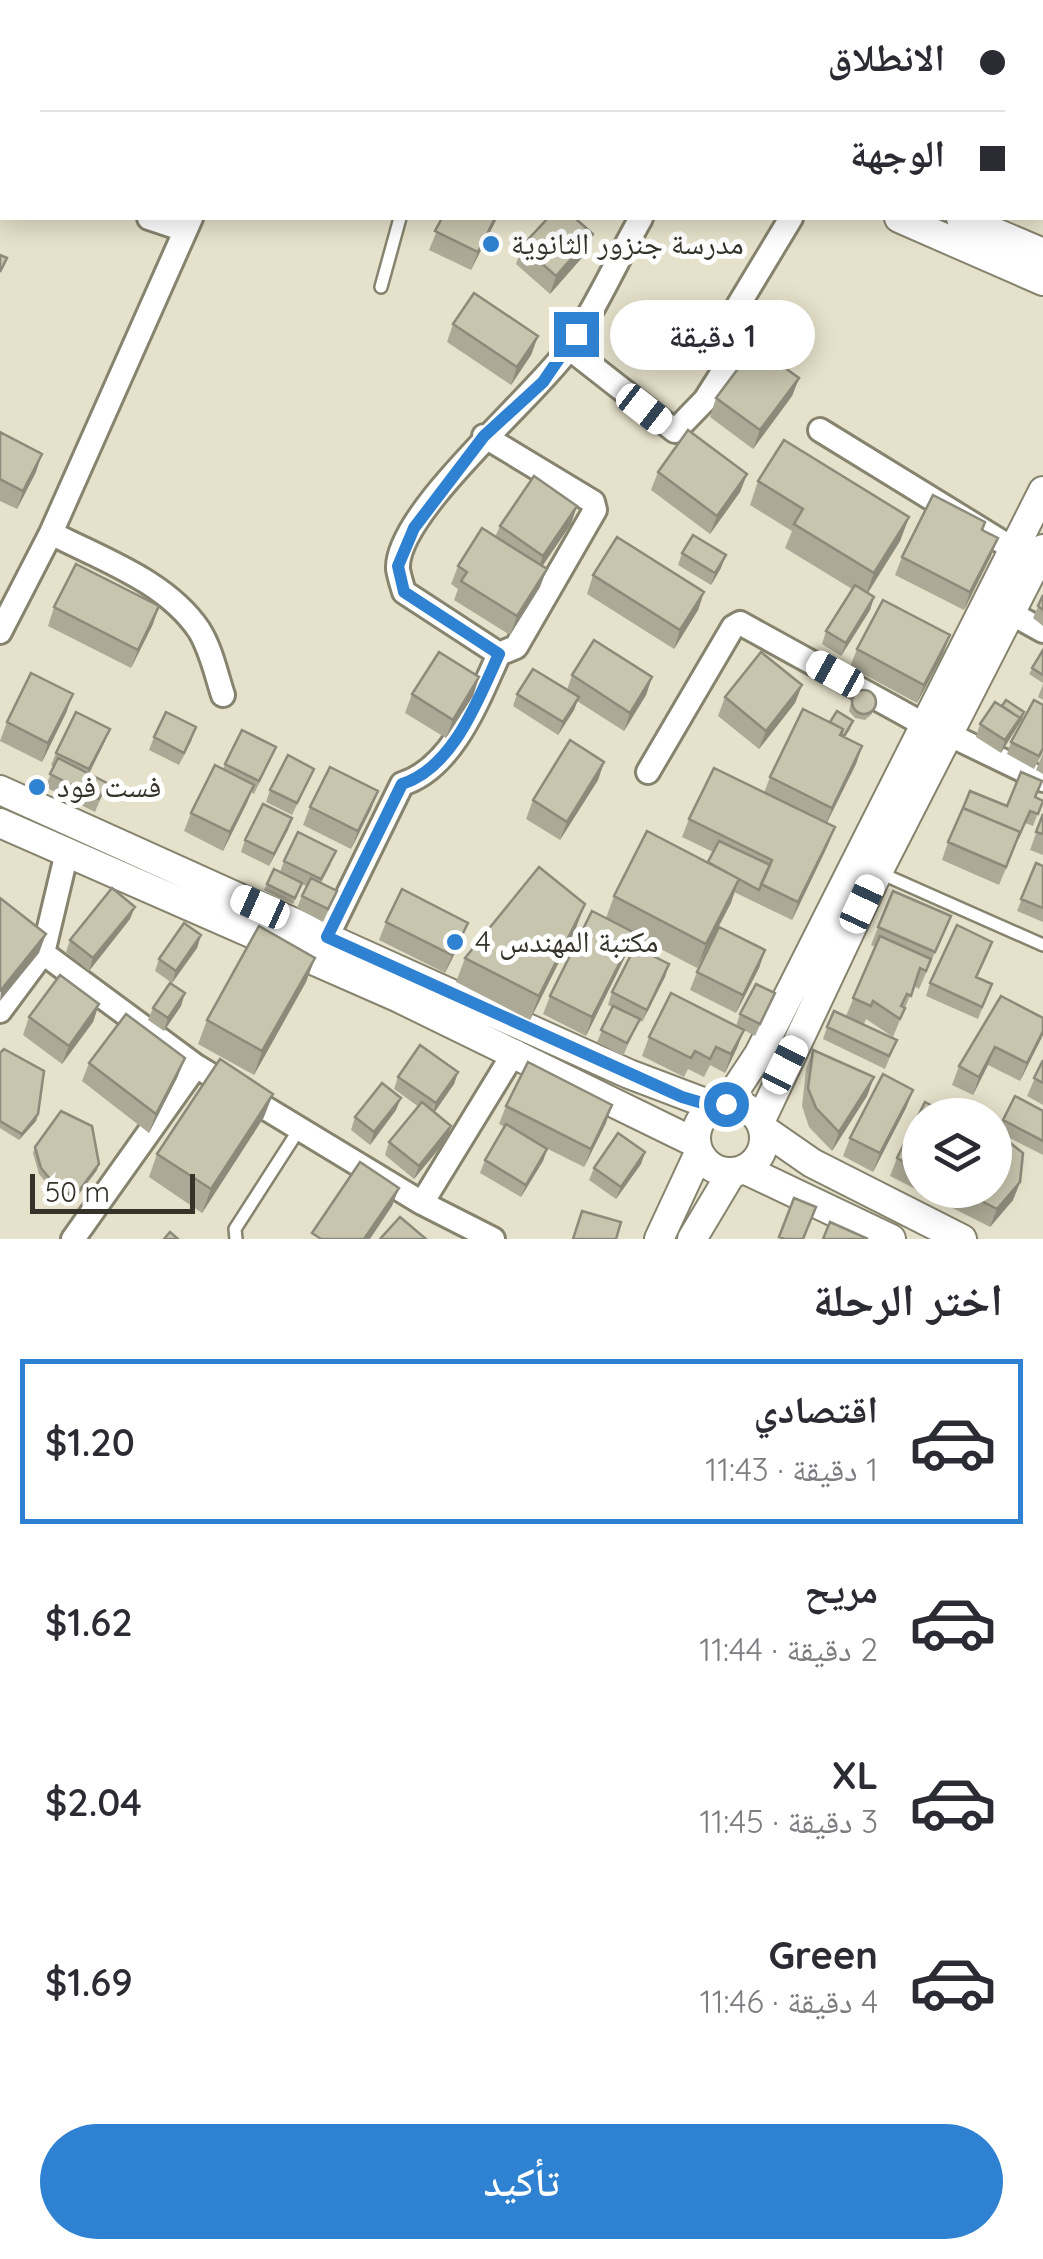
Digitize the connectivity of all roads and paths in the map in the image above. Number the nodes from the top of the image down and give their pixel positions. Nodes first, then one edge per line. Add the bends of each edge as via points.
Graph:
1 (161, 220) edge
2 (399, 220) edge
3 (640, 220) edge
4 (790, 220) edge
5 (904, 220) edge
6 (967, 220) edge
7 (188, 224) edge
8 (1043, 253) edge
9 (1043, 281) edge
10 (381, 287) dead end
11 (569, 348) junction
12 (820, 430) dead end
13 (484, 436) junction
14 (1043, 492) edge
15 (51, 534) junction
16 (1029, 549) edge
17 (1008, 612) junction
18 (1043, 631) edge
19 (0, 632) edge
20 (499, 654) junction
21 (223, 695) dead end
22 (936, 729) junction
23 (648, 772) dead end
24 (1043, 780) edge
25 (0, 790) edge
26 (0, 823) edge
27 (67, 852) junction
28 (878, 872) junction
29 (327, 937) junction
30 (1043, 946) edge
31 (44, 953) junction
32 (0, 1011) edge
33 (514, 1051) junction
34 (196, 1066) junction
35 (721, 1106) junction
36 (761, 1126) junction
37 (298, 1131) junction
38 (698, 1148) junction
39 (738, 1171) junction
40 (422, 1203) junction
41 (481, 1237) edge
42 (74, 1239) edge
43 (236, 1239) edge
44 (658, 1239) edge
45 (692, 1239) edge
46 (891, 1239) edge
47 (962, 1239) edge

1 - 7 street
2 - 10 lane
3 - 11 street
4 - 11 street via 724,329 729,362 683,427 667,428
5 - 9 street
6 - 8 street
7 - 15 street
11 - 13 street
12 - 16 street
13 - 20 street via 414,528 398,566 404,592
13 - 20 street via 593,502 595,510 516,647
14 - 16 street
15 - 19 street
15 - 21 street via 142,579 182,610 200,632
16 - 17 street
16 - 22 street
17 - 18 street
17 - 22 street
20 - 29 street via 449,746 422,778 402,784
22 - 23 street via 740,623
22 - 24 street
22 - 28 street
22 - 35 street via 759,1054
25 - 29 street
26 - 27 street
27 - 31 street
27 - 33 street
28 - 30 lane
28 - 36 street
29 - 35 street via 630,1074
31 - 32 street
31 - 34 street
33 - 38 street
33 - 40 street
34 - 37 street
34 - 42 street
35 - 36 street via 746,1108
35 - 38 street via 702,1120
36 - 39 street via 762,1150
36 - 47 street via 812,1163
37 - 40 street
37 - 43 lane
38 - 39 street via 716,1169
38 - 44 street
39 - 45 street
39 - 46 street
40 - 41 street

